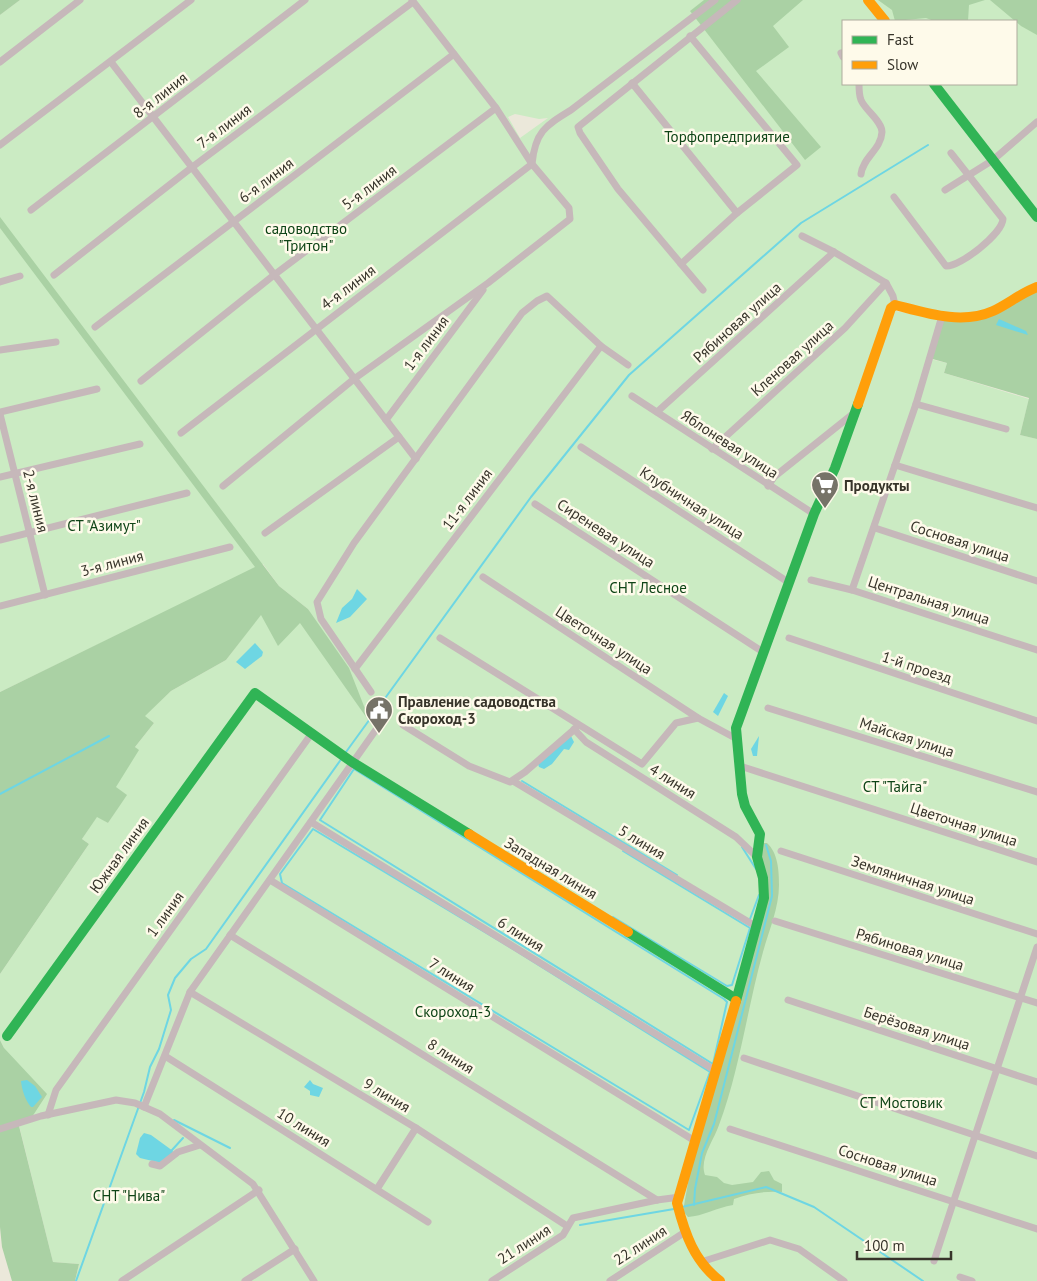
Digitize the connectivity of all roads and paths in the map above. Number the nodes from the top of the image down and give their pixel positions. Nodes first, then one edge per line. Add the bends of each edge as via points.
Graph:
1 (80, 0) edge
2 (190, 0) edge
3 (305, 0) edge
4 (715, 0) edge
5 (737, 0) edge
6 (868, 0) edge
7 (413, 1) edge
8 (884, 20) edge
9 (690, 36) junction
10 (454, 54) junction
11 (0, 62) edge
12 (111, 62) junction
13 (632, 83) junction
14 (859, 85) edge
15 (935, 85) edge
16 (496, 108) junction
17 (153, 118) junction
18 (1037, 122) edge
19 (0, 145) edge
20 (951, 153) dead end
21 (993, 160) junction
22 (532, 164) junction
23 (191, 168) junction
24 (861, 174) dead end
25 (967, 175) junction
26 (945, 190) dead end
27 (894, 196) dead end
28 (31, 210) dead end
29 (737, 213) junction
30 (1037, 217) edge
31 (233, 222) junction
32 (802, 236) dead end
33 (834, 252) junction
34 (681, 264) junction
35 (54, 275) dead end
36 (274, 275) junction
37 (20, 276) dead end
38 (0, 282) edge
39 (886, 283) junction
40 (488, 284) junction
41 (1037, 287) edge
42 (703, 290) dead end
43 (895, 305) junction
44 (942, 316) junction
45 (95, 327) dead end
46 (316, 328) junction
47 (56, 342) dead end
48 (601, 346) junction
49 (0, 350) edge
50 (628, 365) dead end
51 (354, 379) junction
52 (141, 381) dead end
53 (96, 389) dead end
54 (632, 396) dead end
55 (916, 404) junction
56 (657, 412) junction
57 (856, 412) junction
58 (0, 413) edge
59 (386, 420) junction
60 (1006, 429) dead end
61 (181, 433) dead end
62 (399, 437) junction
63 (140, 444) dead end
64 (581, 447) dead end
65 (712, 449) junction
66 (416, 458) junction
67 (895, 465) junction
68 (15, 474) junction
69 (0, 477) edge
70 (223, 486) dead end
71 (768, 486) junction
72 (186, 493) dead end
73 (535, 504) dead end
74 (1037, 508) edge
75 (814, 514) junction
76 (875, 528) junction
77 (29, 533) junction
78 (265, 533) dead end
79 (0, 540) edge
80 (230, 547) dead end
81 (482, 577) dead end
82 (811, 580) dead end
83 (1037, 581) edge
84 (788, 582) junction
85 (852, 590) junction
86 (45, 595) junction
87 (0, 606) edge
88 (440, 638) dead end
89 (788, 638) dead end
90 (1037, 650) edge
91 (763, 652) junction
92 (355, 669) junction
93 (371, 692) dead end
94 (255, 693) joint
95 (768, 708) dead end
96 (698, 718) junction
97 (1037, 721) edge
98 (380, 724) dead end
99 (403, 725) dead end
100 (577, 728) junction
101 (312, 733) junction
102 (736, 739) junction
103 (346, 758) junction
104 (740, 766) junction
105 (513, 781) junction
106 (1037, 792) edge
107 (311, 822) junction
108 (781, 851) dead end
109 (757, 857) junction
110 (1037, 862) edge
111 (270, 880) junction
112 (775, 921) dead end
113 (757, 927) junction
114 (1037, 934) edge
115 (230, 935) junction
116 (1037, 947) edge
117 (190, 992) junction
118 (1020, 997) junction
119 (736, 998) junction
120 (788, 1000) dead end
121 (1037, 1003) edge
122 (7, 1036) dead end
123 (165, 1056) junction
124 (744, 1058) dead end
125 (997, 1069) junction
126 (716, 1071) junction
127 (1037, 1082) edge
128 (142, 1105) junction
129 (48, 1115) junction
130 (416, 1128) junction
131 (0, 1129) edge
132 (730, 1129) dead end
133 (975, 1135) junction
134 (695, 1141) junction
135 (200, 1145) junction
136 (1037, 1156) edge
137 (152, 1164) dead end
138 (377, 1188) junction
139 (259, 1190) junction
140 (680, 1197) junction
141 (657, 1200) junction
142 (954, 1201) junction
143 (428, 1222) dead end
144 (567, 1226) junction
145 (1037, 1229) edge
146 (685, 1232) junction
147 (295, 1249) junction
148 (934, 1261) dead end
149 (701, 1262) junction
150 (960, 1277) dead end
151 (122, 1281) edge
152 (246, 1281) edge
153 (314, 1281) edge
154 (492, 1281) edge
155 (610, 1281) edge
156 (720, 1281) edge
157 (844, 1281) edge
158 (972, 1281) edge

1 - 11 street
2 - 12 street
3 - 17 street, 8-я линия
4 - 22 street via 548,124 534,147
5 - 9 street
6 - 8 street
7 - 10 street
7 - 23 street, 7-я линия
9 - 13 street
9 - 29 street via 797,165
10 - 16 street
10 - 31 street, 6-я линия
12 - 17 street
12 - 19 street
13 - 29 street
13 - 34 street via 578,127 618,189
14 - 24 street via 861,100 882,128 879,146 864,164
15 - 21 street
16 - 22 street
16 - 36 street, 5-я линия
17 - 23 street
17 - 28 street, 8-я линия
18 - 21 street
20 - 25 street
21 - 25 street
21 - 30 street
22 - 40 street via 569,208 570,219
22 - 46 street, 4-я линия
23 - 31 street
23 - 35 street, 7-я линия
25 - 26 street
25 - 27 street via 1003,219 994,236 956,265 946,266
29 - 34 street
31 - 36 street
31 - 45 street, 6-я линия
32 - 33 street
33 - 39 street
33 - 56 street, Рябиновая улица
34 - 42 street
36 - 46 street
36 - 52 street, 5-я линия
37 - 38 street
39 - 43 street
39 - 65 street, Кленовая улица via 845,328
40 - 51 street
40 - 59 street, 1-я линия
41 - 44 street via 982,315
43 - 44 street
43 - 57 street via 883,326
44 - 55 street
46 - 51 street
46 - 61 street, 4-я линия
47 - 49 street
48 - 50 street
48 - 66 street via 547,296 537,301 522,313
48 - 92 street, 11-я линия
51 - 59 street
51 - 70 street
53 - 58 street
54 - 56 street, Яблоневая улица
55 - 60 street
55 - 67 street
56 - 65 street, Яблоневая улица
57 - 71 street via 774,477
57 - 75 street
58 - 68 street, 2-я линия
59 - 62 street
62 - 66 street
62 - 78 street
63 - 68 street
64 - 84 street, Клубничная улица
65 - 71 street, Яблоневая улица
66 - 92 street via 354,543 317,602 322,619
67 - 74 street
67 - 76 street
68 - 69 street
68 - 77 street, 2-я линия
71 - 75 street, Яблоневая улица
72 - 77 street
73 - 91 street, Сиреневая улица
75 - 84 street
76 - 83 street, Сосновая улица
76 - 85 street
77 - 79 street
77 - 86 street, 2-я линия
80 - 86 street, 3-я линия
81 - 96 street, Цветочная улица
82 - 85 street, Центральная улица
84 - 91 street
85 - 90 street, Центральная улица
86 - 87 street, 3-я линия
88 - 100 street
89 - 97 street, 1-й проезд
91 - 102 street via 741,710
92 - 93 street
94 - 101 street, Западная линия
94 - 122 street, Южная линия
95 - 106 street, Майская улица
96 - 100 street via 676,724 642,764
96 - 102 street, Цветочная улица
98 - 103 street
99 - 105 street, 5 линия via 469,766
100 - 105 street
100 - 109 street, 4 линия via 586,742 736,837
101 - 103 street, Западная линия
101 - 129 street, 1 линия via 56,1090
102 - 104 street
103 - 107 street
103 - 119 street, Западная линия
104 - 109 street via 745,806 760,834
104 - 110 street, Цветочная улица
105 - 113 street, 5 линия
107 - 111 street
107 - 126 street, 6 линия
108 - 114 street, Земляничная улица
109 - 113 street via 764,898
111 - 115 street
111 - 134 street, 7 линия
112 - 118 street, Рябиновая улица
113 - 119 street
115 - 117 street
115 - 141 street, 8 линия
116 - 118 street
117 - 123 street
117 - 130 street, 9 линия
118 - 121 street, Рябиновая улица
118 - 125 street
119 - 126 street
120 - 125 street, Берёзовая улица
123 - 128 street
123 - 138 street, 10 линия
124 - 133 street
125 - 127 street, Берёзовая улица
125 - 133 street
126 - 134 street
128 - 129 street via 116,1100
128 - 135 street via 160,1114
129 - 131 street
130 - 138 street
130 - 144 street, 9 линия
132 - 142 street, Сосновая улица
133 - 136 street
133 - 142 street
134 - 140 street
135 - 137 street via 178,1152 160,1166
135 - 139 street
138 - 143 street, 10 линия
139 - 147 street
139 - 151 street
140 - 141 street, 21 линия
140 - 146 street via 677,1203
141 - 144 street, 21 линия via 574,1218
142 - 145 street, Сосновая улица
142 - 148 street
144 - 154 street, 21 линия via 563,1235
146 - 149 street
146 - 155 street, 22 линия
147 - 152 street
147 - 153 street
149 - 156 street via 709,1274
149 - 157 street via 770,1240 799,1249
150 - 158 street

